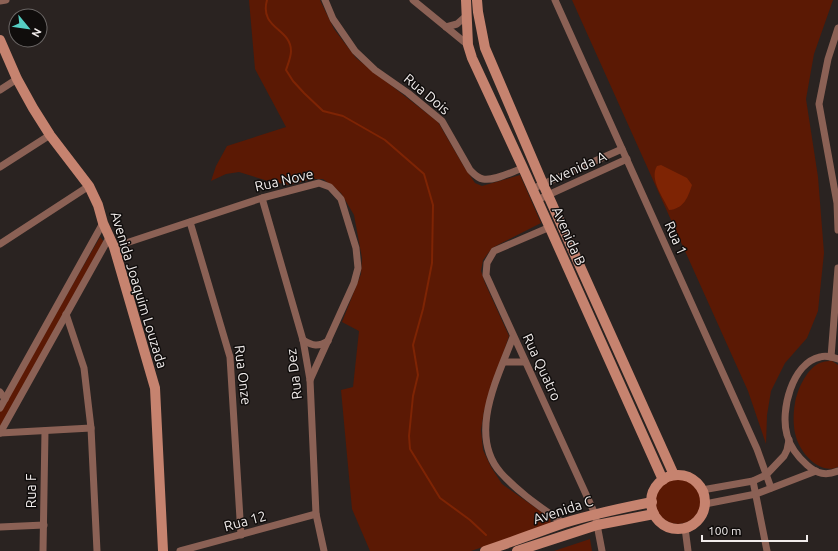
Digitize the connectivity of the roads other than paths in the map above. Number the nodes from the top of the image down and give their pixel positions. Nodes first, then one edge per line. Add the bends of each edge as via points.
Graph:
1 (6, 0) edge
2 (326, 0) edge
3 (413, 0) edge
4 (466, 0) edge
5 (478, 0) edge
6 (554, 0) edge
7 (0, 1) edge
8 (466, 16) junction
9 (446, 27) junction
10 (838, 28) edge
11 (0, 40) edge
12 (468, 45) junction
13 (17, 79) junction
14 (0, 90) edge
15 (50, 135) junction
16 (622, 149) junction
17 (627, 159) junction
18 (0, 167) edge
19 (523, 168) junction
20 (543, 184) junction
21 (89, 186) junction
22 (532, 189) junction
23 (548, 195) junction
24 (262, 198) junction
25 (537, 200) junction
26 (190, 222) junction
27 (103, 223) junction
28 (550, 227) junction
29 (838, 230) edge
30 (110, 236) junction
31 (0, 244) edge
32 (114, 247) junction
33 (838, 268) edge
34 (66, 314) junction
35 (514, 337) junction
36 (303, 340) junction
37 (328, 341) junction
38 (834, 358) edge
39 (504, 362) junction
40 (525, 362) junction
41 (310, 380) junction
42 (0, 392) edge
43 (5, 399) junction
44 (0, 408) edge
45 (91, 428) junction
46 (45, 431) junction
47 (0, 433) edge
48 (789, 440) junction
49 (838, 471) edge
50 (816, 472) junction
51 (674, 475) junction
52 (766, 476) junction
53 (663, 480) junction
54 (753, 481) junction
55 (771, 488) junction
56 (702, 490) junction
57 (756, 494) junction
58 (652, 502) junction
59 (705, 504) junction
60 (316, 514) junction
61 (595, 514) junction
62 (654, 514) junction
63 (563, 523) junction
64 (44, 525) junction
65 (597, 525) junction
66 (0, 527) edge
67 (685, 528) junction
68 (242, 535) junction
69 (43, 551) edge
70 (97, 551) edge
71 (163, 551) edge
72 (180, 551) edge
73 (324, 551) edge
74 (485, 551) edge
75 (517, 551) edge
76 (602, 551) edge
77 (688, 551) edge
78 (767, 551) edge

1 - 7 street
2 - 19 street, Rua Dois via 333,19 355,51 374,70 442,120 475,175 482,179 491,179
3 - 9 street
4 - 8 street, Avenida B
5 - 20 street, Avenida B via 485,48
6 - 16 street, Rua 1
8 - 9 street via 457,24
8 - 12 street, Avenida B
9 - 12 street
10 - 29 street via 828,59 819,104 836,203
11 - 13 street, Avenida Joaquim Louzada
12 - 19 street, Avenida B
13 - 14 street
13 - 15 street, Avenida Joaquim Louzada
15 - 18 street
15 - 21 street, Avenida Joaquim Louzada
16 - 17 street, Rua 1
16 - 20 street, Avenida A
17 - 23 street, Avenida A
17 - 52 street, Rua 1 via 757,449
19 - 22 street, Avenida B
20 - 22 street, Avenida A
20 - 23 street, Avenida B
21 - 27 street, Avenida Joaquim Louzada
21 - 31 street
22 - 25 street, Avenida B
23 - 25 street, Avenida A
23 - 51 street, Avenida B
24 - 26 street, Rua Nove
24 - 36 street, Rua Dez
24 - 37 street, Rua Nove via 319,183 330,187 341,199 356,248 358,268 354,283
25 - 28 street, Avenida B
26 - 32 street, Rua Nove
26 - 68 street, Rua Onze via 230,357
27 - 30 street, Avenida Joaquim Louzada
27 - 43 street
28 - 35 street, Rua Quatro via 494,251 487,262 486,275
28 - 53 street, Avenida B
30 - 32 street, Avenida Joaquim Louzada
30 - 34 street
32 - 71 street, Avenida Joaquim Louzada via 155,388
33 - 38 street
34 - 45 street via 84,368
34 - 47 street
35 - 39 street
35 - 40 street, Rua Quatro
36 - 37 street via 315,346
36 - 41 street, Rua Dez
37 - 41 street, Rua Nove
38 - 48 street via 821,356 813,359 794,382 789,393 785,416
39 - 40 street
39 - 63 street via 489,402 485,427 489,453 500,472 519,490
40 - 61 street, Rua Quatro
41 - 60 street, Rua Dez
42 - 43 street
43 - 44 street
45 - 46 street
45 - 70 street
46 - 47 street
46 - 64 street, Rua F
48 - 50 street via 795,453
48 - 52 street via 784,456
49 - 50 street via 830,474
50 - 55 street
51 - 53 street
51 - 56 street via 691,478
52 - 54 street
52 - 55 street, Rua 1
53 - 58 street via 657,486
54 - 56 street
54 - 57 street
55 - 57 street
56 - 59 street
57 - 59 street
57 - 78 street
58 - 61 street, Avenida C
58 - 62 street
59 - 67 street via 699,519
60 - 68 street, Rua 12
60 - 73 street, Rua Dez
61 - 63 street, Avenida C
61 - 65 street, Rua Quatro
62 - 65 street, Avenida C
62 - 67 street via 667,526
63 - 74 street, Avenida C
64 - 66 street
64 - 69 street, Rua F
65 - 75 street, Avenida C
65 - 76 street, Rua Quatro
67 - 77 street
68 - 72 street, Rua 12

